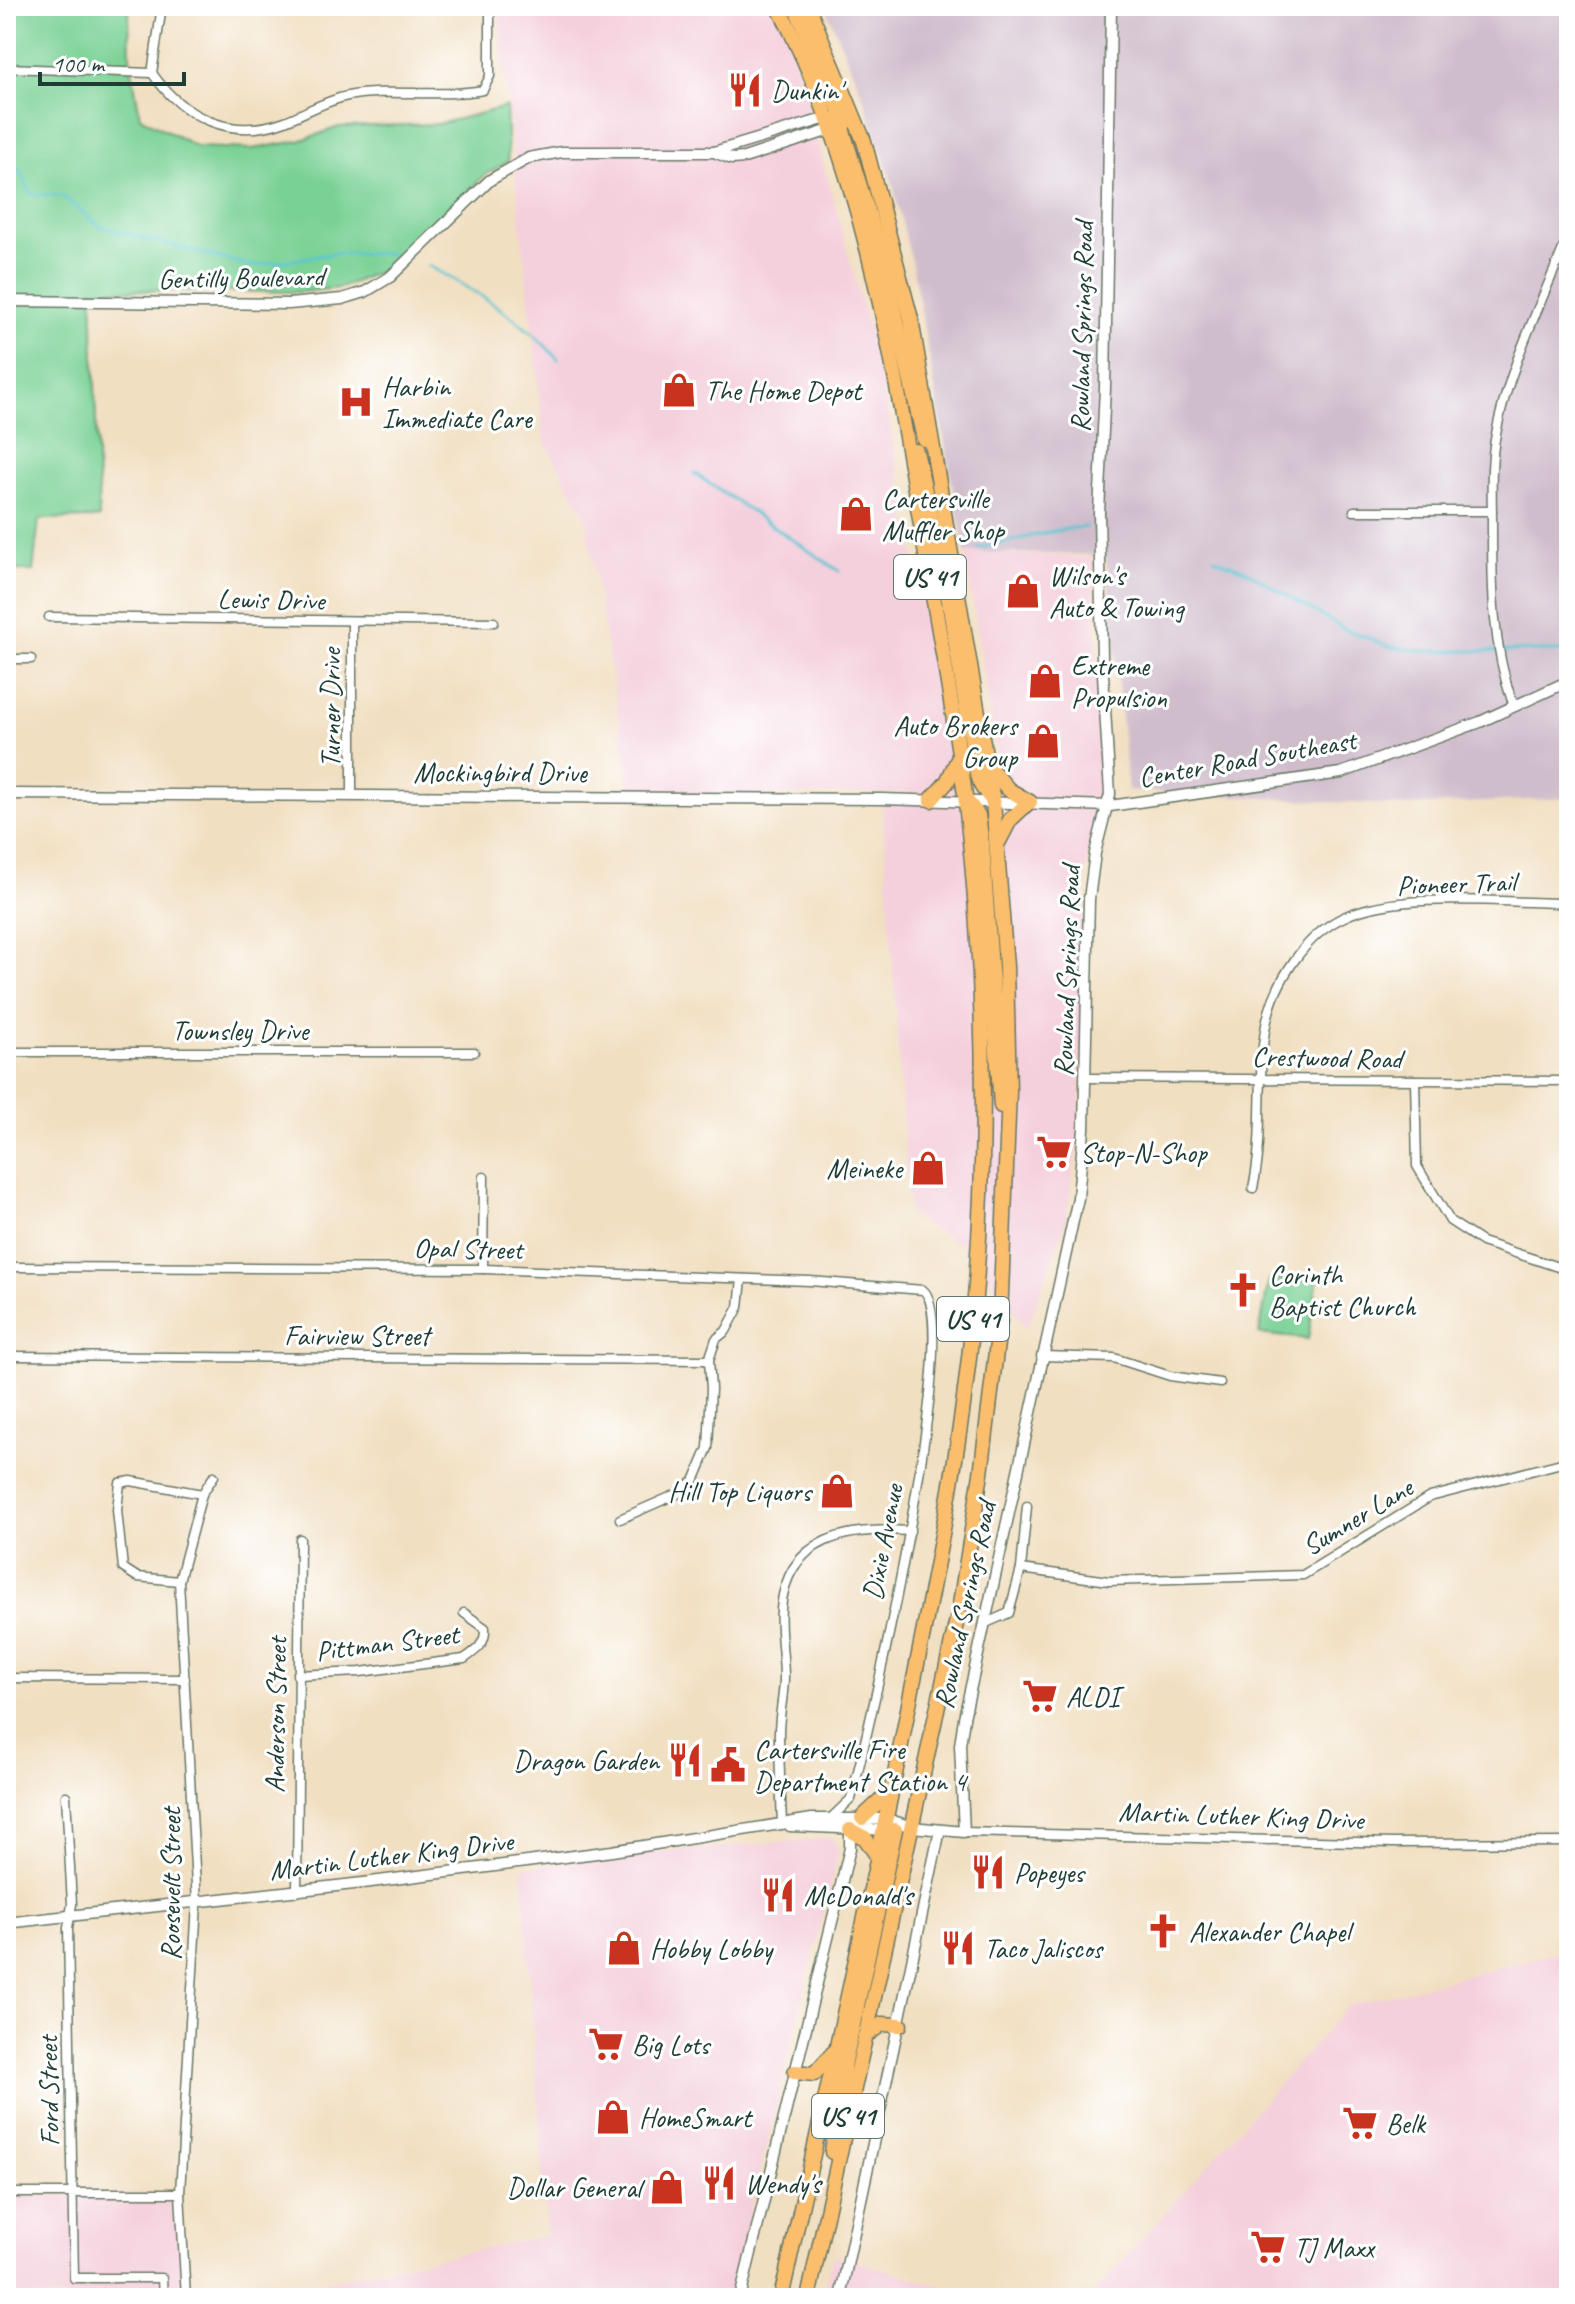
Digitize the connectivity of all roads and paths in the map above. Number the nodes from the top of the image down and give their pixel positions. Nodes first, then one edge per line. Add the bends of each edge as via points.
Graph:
1 (162, 6) edge
2 (778, 6) edge
3 (795, 6) edge
4 (808, 6) edge
5 (1111, 6) edge
6 (492, 7) edge
7 (6, 68) edge
8 (152, 73) junction
9 (841, 122) junction
10 (1569, 234) edge
11 (6, 301) edge
12 (902, 418) junction
13 (1354, 511) dead end
14 (1492, 511) junction
15 (49, 617) dead end
16 (352, 622) junction
17 (494, 622) dead end
18 (6, 659) edge
19 (31, 659) dead end
20 (1569, 681) edge
21 (1513, 704) junction
22 (959, 756) junction
23 (988, 765) junction
24 (6, 794) edge
25 (352, 794) junction
26 (931, 800) junction
27 (965, 800) junction
28 (993, 801) junction
29 (1030, 802) junction
30 (1110, 806) junction
31 (997, 848) junction
32 (1569, 903) edge
33 (6, 1052) edge
34 (474, 1052) dead end
35 (1085, 1078) junction
36 (1259, 1078) junction
37 (1415, 1080) junction
38 (1569, 1081) edge
39 (1009, 1131) junction
40 (484, 1177) dead end
41 (1253, 1188) dead end
42 (6, 1267) edge
43 (1569, 1267) edge
44 (483, 1269) junction
45 (742, 1279) junction
46 (927, 1293) joint
47 (6, 1356) edge
48 (1041, 1356) junction
49 (709, 1360) junction
50 (1220, 1383) dead end
51 (1569, 1461) edge
52 (214, 1476) dead end
53 (202, 1494) junction
54 (1027, 1506) dead end
55 (620, 1519) dead end
56 (910, 1531) junction
57 (300, 1539) dead end
58 (1021, 1569) junction
59 (179, 1581) junction
60 (464, 1613) dead end
61 (986, 1623) junction
62 (297, 1675) junction
63 (6, 1678) edge
64 (185, 1679) junction
65 (893, 1788) junction
66 (66, 1796) dead end
67 (851, 1799) junction
68 (831, 1818) junction
69 (862, 1818) junction
70 (782, 1825) junction
71 (889, 1826) junction
72 (912, 1827) junction
73 (850, 1830) junction
74 (940, 1830) junction
75 (964, 1832) junction
76 (1569, 1842) edge
77 (878, 1857) junction
78 (297, 1892) junction
79 (197, 1903) junction
80 (70, 1917) junction
81 (6, 1923) edge
82 (900, 2025) junction
83 (865, 2036) junction
84 (835, 2049) junction
85 (795, 2072) junction
86 (6, 2193) edge
87 (71, 2193) junction
88 (180, 2193) junction
89 (830, 2197) junction
90 (163, 2298) edge
91 (186, 2298) edge
92 (740, 2298) edge
93 (781, 2298) edge
94 (808, 2298) edge
95 (840, 2298) edge

1 - 8 street
2 - 9 main road, US 41
3 - 9 main road
4 - 9 main road, US 41
5 - 30 street, Rowland Springs Road via 1099,513
6 - 8 street via 490,76 483,90 348,96 282,122 242,129 188,112
7 - 8 street
9 - 11 street, Gentilly Boulevard via 714,152 562,152 519,162 490,180 390,277 342,299 289,304
9 - 12 main road, US 41
9 - 23 main road, US 41 via 902,276
10 - 14 street via 1496,433
12 - 22 main road, US 41
12 - 28 main road via 934,523 977,773
13 - 14 street
14 - 21 street via 1492,617
15 - 16 street, Lewis Drive
16 - 17 street, Lewis Drive
16 - 25 street, Turner Drive
18 - 19 street
20 - 21 street, Center Road Southeast
21 - 30 street, Center Road Southeast via 1480,722 1341,773
22 - 26 main road
22 - 27 main road, US 41
23 - 28 main road, US 41
23 - 29 main road via 1009,790
24 - 25 street, Mockingbird Drive
25 - 26 street, Mockingbird Drive
26 - 27 street, Mockingbird Drive
27 - 28 street, Mockingbird Drive
27 - 39 main road via 979,822 1000,1100
27 - 65 main road, US 41 via 982,1061 976,1282 949,1506
28 - 29 street, Mockingbird Drive
28 - 31 main road, US 41
29 - 30 street, Center Road Southeast
29 - 31 main road via 1010,820
30 - 35 street, Rowland Springs Road via 1090,882
31 - 39 main road, US 41 via 1008,1010
32 - 36 street, Pioneer Trail via 1404,902 1346,916 1313,939 1285,974 1266,1022
33 - 34 street, Townsley Drive
35 - 36 street, Crestwood Road
35 - 48 street, Rowland Springs Road via 1078,1198
36 - 37 street, Crestwood Road
36 - 41 street, Pioneer Trail
37 - 38 street, Crestwood Road
37 - 43 street via 1417,1166 1450,1221 1482,1242
39 - 72 main road, US 41 via 1003,1277 983,1460 959,1610
40 - 44 street
42 - 44 street, Opal Street
44 - 45 street, Opal Street
45 - 46 street, Opal Street
45 - 49 street via 739,1307 716,1339
46 - 56 street, Dixie Avenue via 935,1323 925,1441
47 - 49 street, Fairview Street
48 - 50 street via 1114,1358 1170,1376
48 - 61 street, Rowland Springs Road
49 - 55 street via 708,1448 694,1481
51 - 58 street, Sumner Lane via 1430,1497 1303,1575 1109,1581
52 - 53 street, Roosevelt Street
53 - 59 street, Roosevelt Street
53 - 59 street via 120,1483 123,1568 137,1577
54 - 58 street
56 - 67 street, Dixie Avenue
56 - 70 street via 828,1538 805,1552 787,1585 781,1610
57 - 62 street, Anderson Street
58 - 61 street via 1009,1613
59 - 64 street, Roosevelt Street
60 - 62 street, Pittman Street via 485,1628 486,1638 464,1659
61 - 75 street, Rowland Springs Road via 960,1745
62 - 78 street, Anderson Street
63 - 64 street
64 - 79 street, Roosevelt Street
65 - 69 main road
65 - 71 main road, US 41
66 - 80 street, Ford Street
67 - 68 street
67 - 69 street
68 - 69 street, Martin Luther King Drive
68 - 70 street, Martin Luther King Drive
69 - 71 street, Martin Luther King Drive
70 - 73 street, Martin Luther King Drive
70 - 78 street, Martin Luther King Drive
71 - 72 street, Martin Luther King Drive
71 - 73 street, Martin Luther King Drive
71 - 77 main road, US 41
71 - 89 main road via 840,2085
72 - 74 street, Martin Luther King Drive
72 - 83 main road, US 41
73 - 77 main road via 865,1838
73 - 85 street
74 - 75 street, Martin Luther King Drive
74 - 82 street
75 - 76 street, Martin Luther King Drive
77 - 84 main road, US 41
78 - 79 street, Martin Luther King Drive
79 - 80 street, Martin Luther King Drive
79 - 88 street, Roosevelt Street
80 - 81 street, Martin Luther King Drive
80 - 87 street, Ford Street
82 - 83 main road via 882,2024
82 - 95 street
83 - 89 main road, US 41
84 - 85 main road via 814,2074
84 - 93 main road, US 41
85 - 92 street
86 - 87 street
87 - 88 street
87 - 90 street, Ford Street via 74,2278 162,2278
88 - 91 street, Roosevelt Street
89 - 94 main road, US 41

